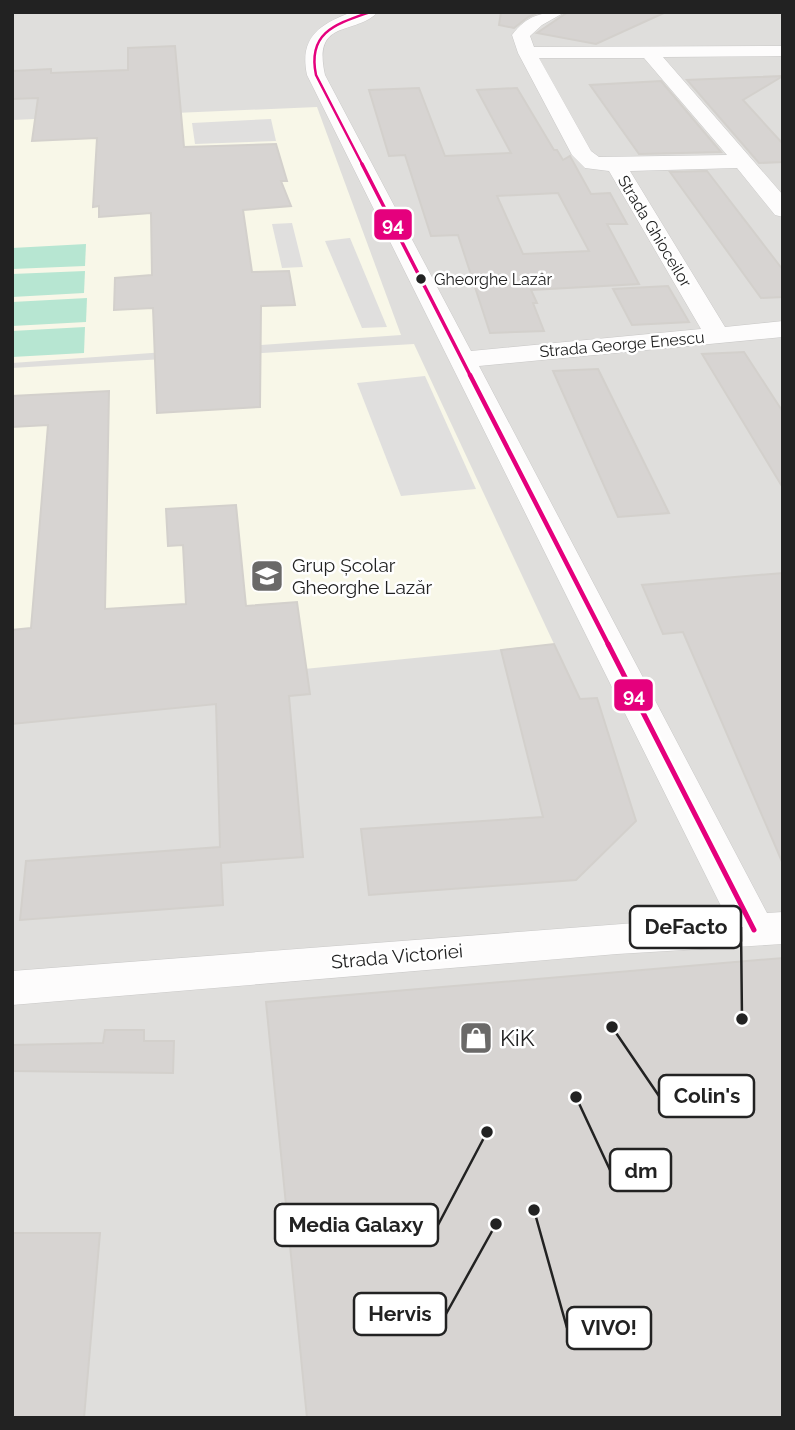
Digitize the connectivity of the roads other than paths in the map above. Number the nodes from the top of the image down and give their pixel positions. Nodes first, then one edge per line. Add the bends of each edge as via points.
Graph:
1 (370, 12) edge
2 (557, 12) edge
3 (783, 51) edge
4 (649, 52) junction
5 (527, 53) junction
6 (743, 160) junction
7 (616, 165) junction
8 (783, 210) edge
9 (783, 329) edge
10 (717, 335) junction
11 (462, 360) junction
12 (768, 929) edge
13 (12, 988) edge

1 - 11 street via 320,37 312,61
2 - 5 street via 527,27 521,35
3 - 4 street
4 - 5 street
4 - 6 street
5 - 7 street, Strada Ghioceilor via 583,155 593,163
6 - 7 street
6 - 8 street
7 - 10 street, Strada Ghioceilor
9 - 10 street, Strada George Enescu
10 - 11 street, Strada George Enescu
11 - 12 street
12 - 13 street, Strada Victoriei

